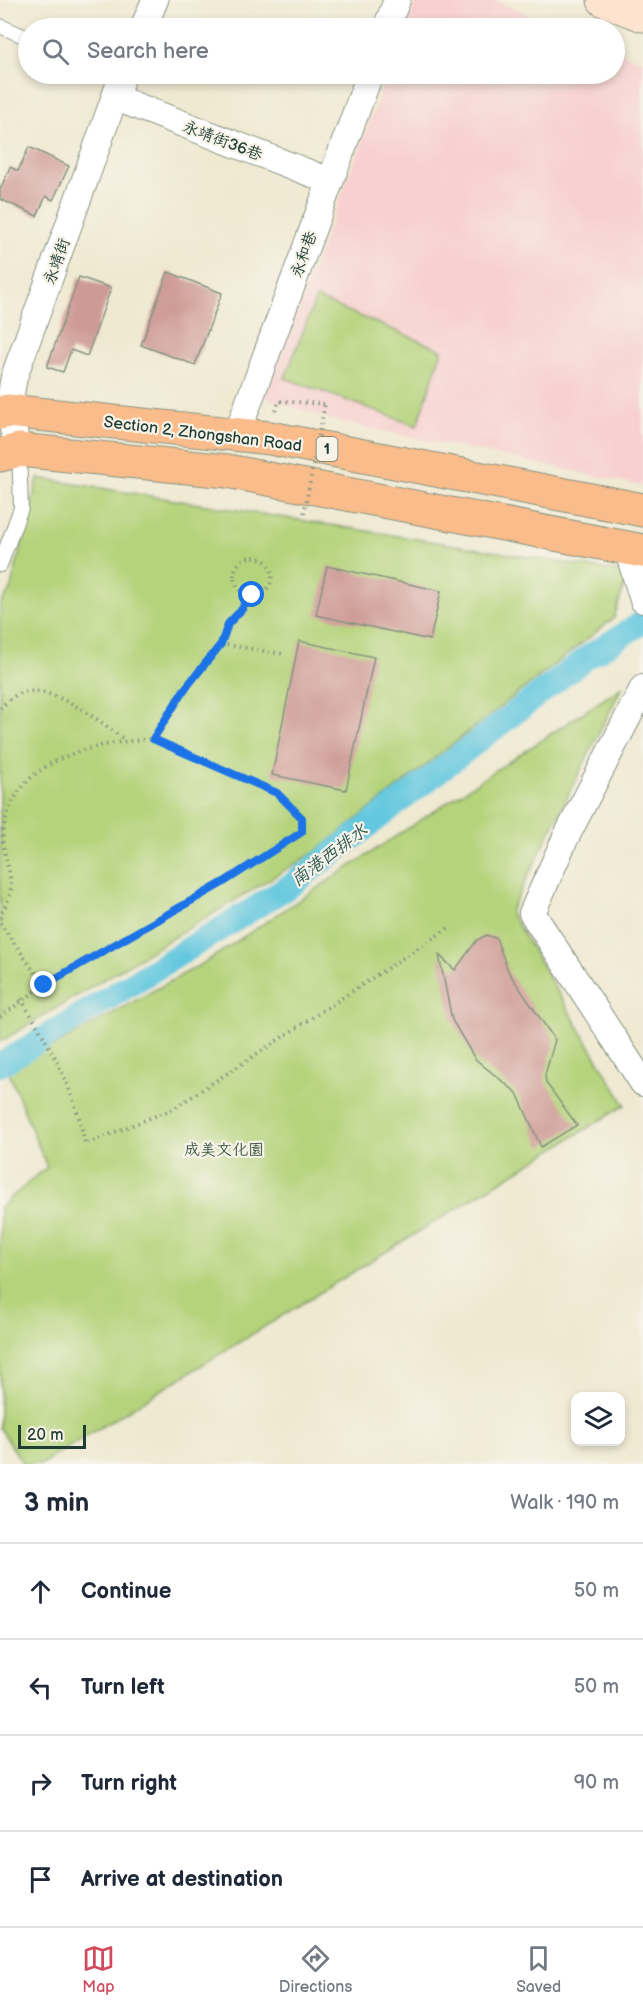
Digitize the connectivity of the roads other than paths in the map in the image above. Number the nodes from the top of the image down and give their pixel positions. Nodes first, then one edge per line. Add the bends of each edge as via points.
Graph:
1 (156, 0) edge
2 (397, 0) edge
3 (604, 0) edge
4 (643, 15) edge
5 (148, 18) edge
6 (390, 18) edge
7 (0, 26) edge
8 (18, 34) edge
9 (119, 84) edge
10 (128, 84) edge
11 (366, 84) edge
12 (330, 181) junction
13 (4, 412) edge
14 (237, 434) junction
15 (9, 452) edge
16 (643, 510) edge
17 (635, 549) edge
18 (0, 565) edge
19 (643, 600) edge
20 (643, 687) edge
21 (643, 1083) edge

1 - 5 street
2 - 6 street
3 - 4 street
7 - 8 lane
9 - 13 street, 永靖街
10 - 12 street, 永靖街36巷
11 - 12 street, 永和巷
12 - 14 street, 永和巷
13 - 14 main road, Section 2, Zhongshan Road / 1
13 - 15 street, 永靖街
14 - 16 main road, Section 2, Zhongshan Road / 1
15 - 17 main road via 227,471
15 - 18 lane via 21,508
17 - 19 street
20 - 21 street via 565,839 532,913

